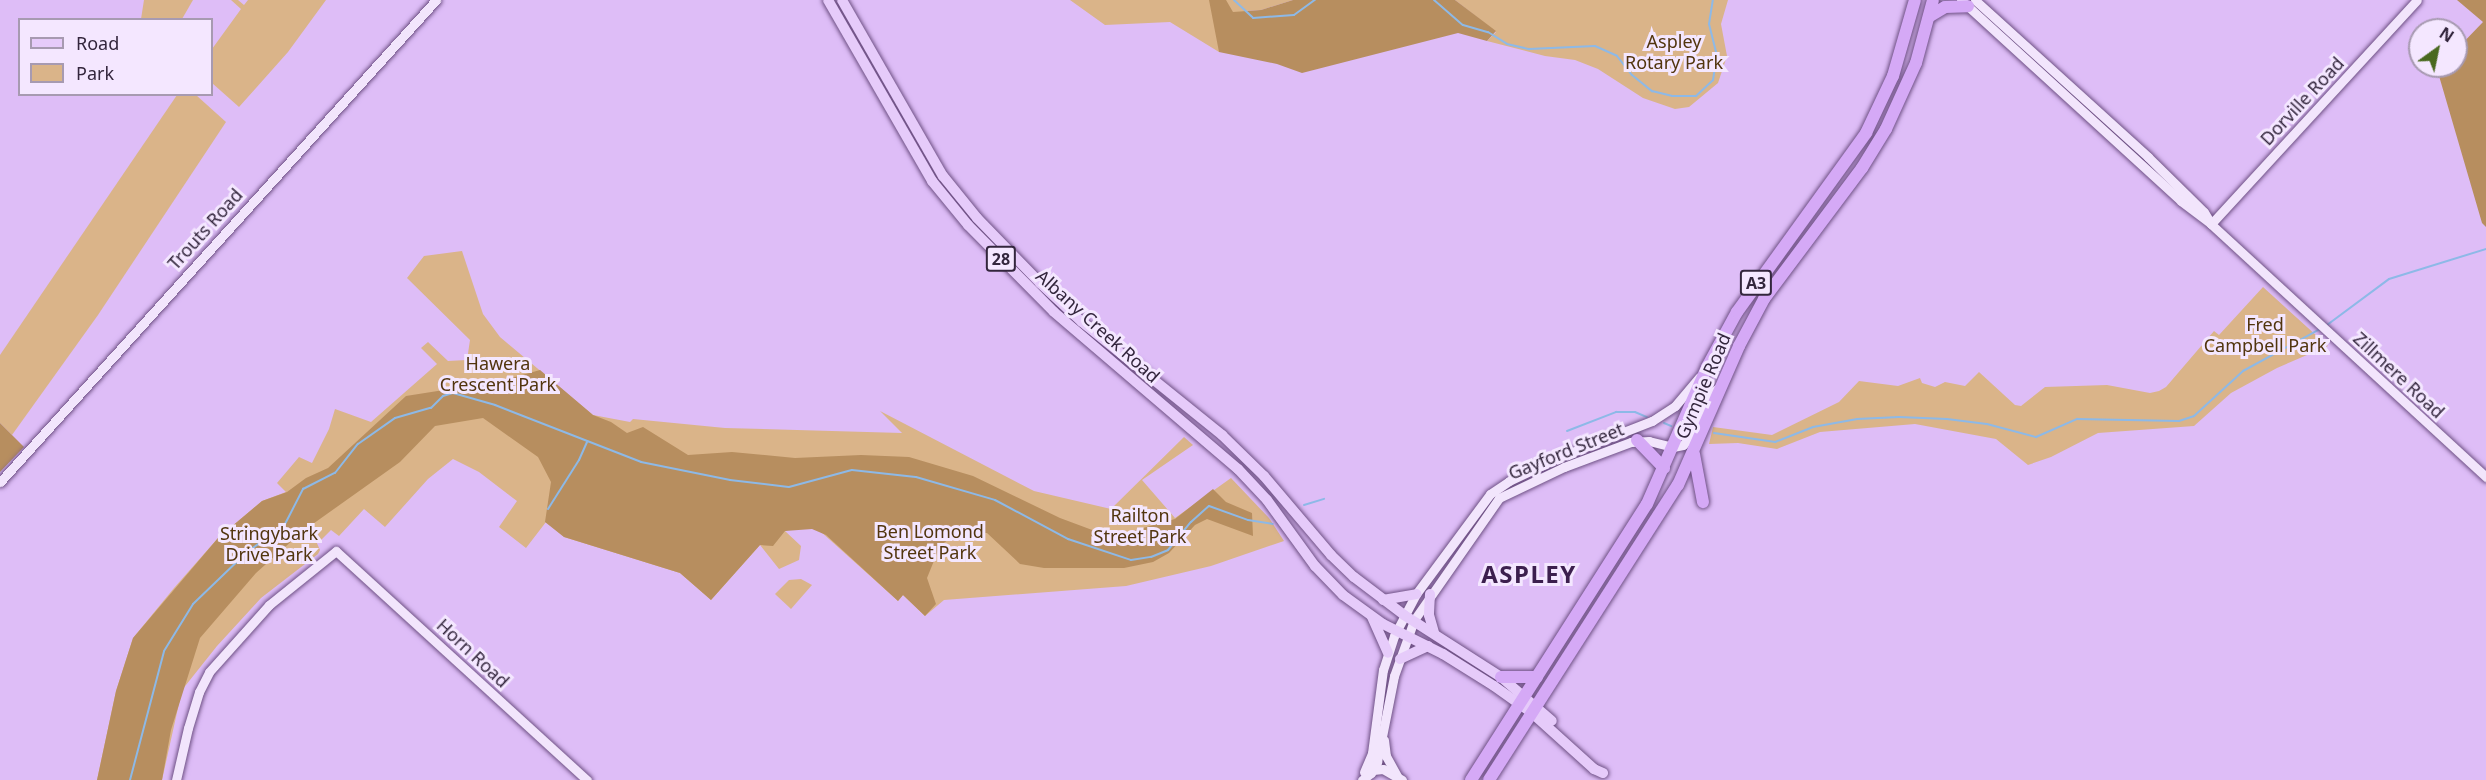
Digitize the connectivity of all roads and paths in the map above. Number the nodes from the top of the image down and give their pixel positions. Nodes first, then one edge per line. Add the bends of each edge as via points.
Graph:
1 (436, 0) edge
2 (828, 0) edge
3 (842, 0) edge
4 (1915, 0) edge
5 (1933, 0) edge
6 (2417, 0) edge
7 (1968, 2) edge
8 (1930, 16) junction
9 (2211, 224) junction
10 (1707, 367) junction
11 (1723, 384) junction
12 (1637, 440) junction
13 (1673, 447) junction
14 (1694, 454) junction
15 (1664, 468) junction
16 (2486, 477) edge
17 (0, 482) edge
18 (1703, 502) dead end
19 (1416, 594) junction
20 (1430, 594) junction
21 (1383, 600) junction
22 (1371, 617) junction
23 (1409, 617) junction
24 (1396, 631) junction
25 (1434, 633) junction
26 (1407, 636) junction
27 (1428, 646) junction
28 (1388, 653) junction
29 (1400, 658) junction
30 (1501, 677) junction
31 (1537, 677) junction
32 (1522, 700) junction
33 (1534, 710) junction
34 (1383, 738) junction
35 (1373, 770) junction
36 (1607, 776) edge
37 (1399, 778) edge
38 (176, 780) edge
39 (587, 780) edge
40 (1362, 780) edge
41 (1471, 780) edge
42 (1490, 780) edge

1 - 17 main road, Trouts Road
2 - 22 main road, Albany Creek Road / 28 via 915,156 958,214 1071,329 1238,469 1267,500 1325,579
3 - 21 main road, Albany Creek Road / 28 via 927,152 968,208 1063,306 1250,460 1336,560
4 - 10 highway, Gympie Road / A3 via 1893,76 1866,133 1752,288
5 - 8 highway, Gympie Road / A3
6 - 9 main road, Dorville Road
7 - 8 highway via 1945,7
7 - 9 main road, Zillmere Road via 2181,201
8 - 11 highway, Gympie Road / A3 via 1909,84 1890,123 1862,168 1767,294
9 - 16 main road, Zillmere Road
10 - 13 highway, Gympie Road / A3
10 - 19 main road, Gayford Street via 1678,403 1652,422 1562,456 1495,489
11 - 13 main road via 1708,396 1688,441
11 - 14 highway, Gympie Road / A3
12 - 13 main road, Gayford Street
12 - 15 highway
12 - 20 main road, Gayford Street via 1504,495
13 - 15 highway, Gympie Road / A3
14 - 18 highway
14 - 33 highway, Gympie Road / A3 via 1670,499
15 - 31 highway, Gympie Road / A3 via 1639,518
19 - 21 main road
19 - 23 main road, Gayford Street
20 - 23 main road, Gayford Street
20 - 25 main road via 1429,615
21 - 23 main road, Albany Creek Road / 28
22 - 24 main road, Albany Creek Road / 28
22 - 28 main road
23 - 24 main road
23 - 25 main road, 28
23 - 26 main road
24 - 26 main road, 28
24 - 28 main road
25 - 30 main road, 28
26 - 27 main road, 28
26 - 29 main road
27 - 29 main road
27 - 32 main road, 28
28 - 40 main road via 1371,756
29 - 34 main road
30 - 31 highway
30 - 32 main road, 28
31 - 32 highway, Gympie Road / A3
32 - 33 main road, 28
32 - 41 highway, Gympie Road / A3
33 - 36 main road, 28 via 1594,769
33 - 42 highway, Gympie Road / A3
34 - 35 main road
34 - 37 main road via 1386,756
35 - 37 main road via 1383,769
35 - 40 main road
38 - 39 main road, Horn Road via 188,728 209,672 269,605 336,550

